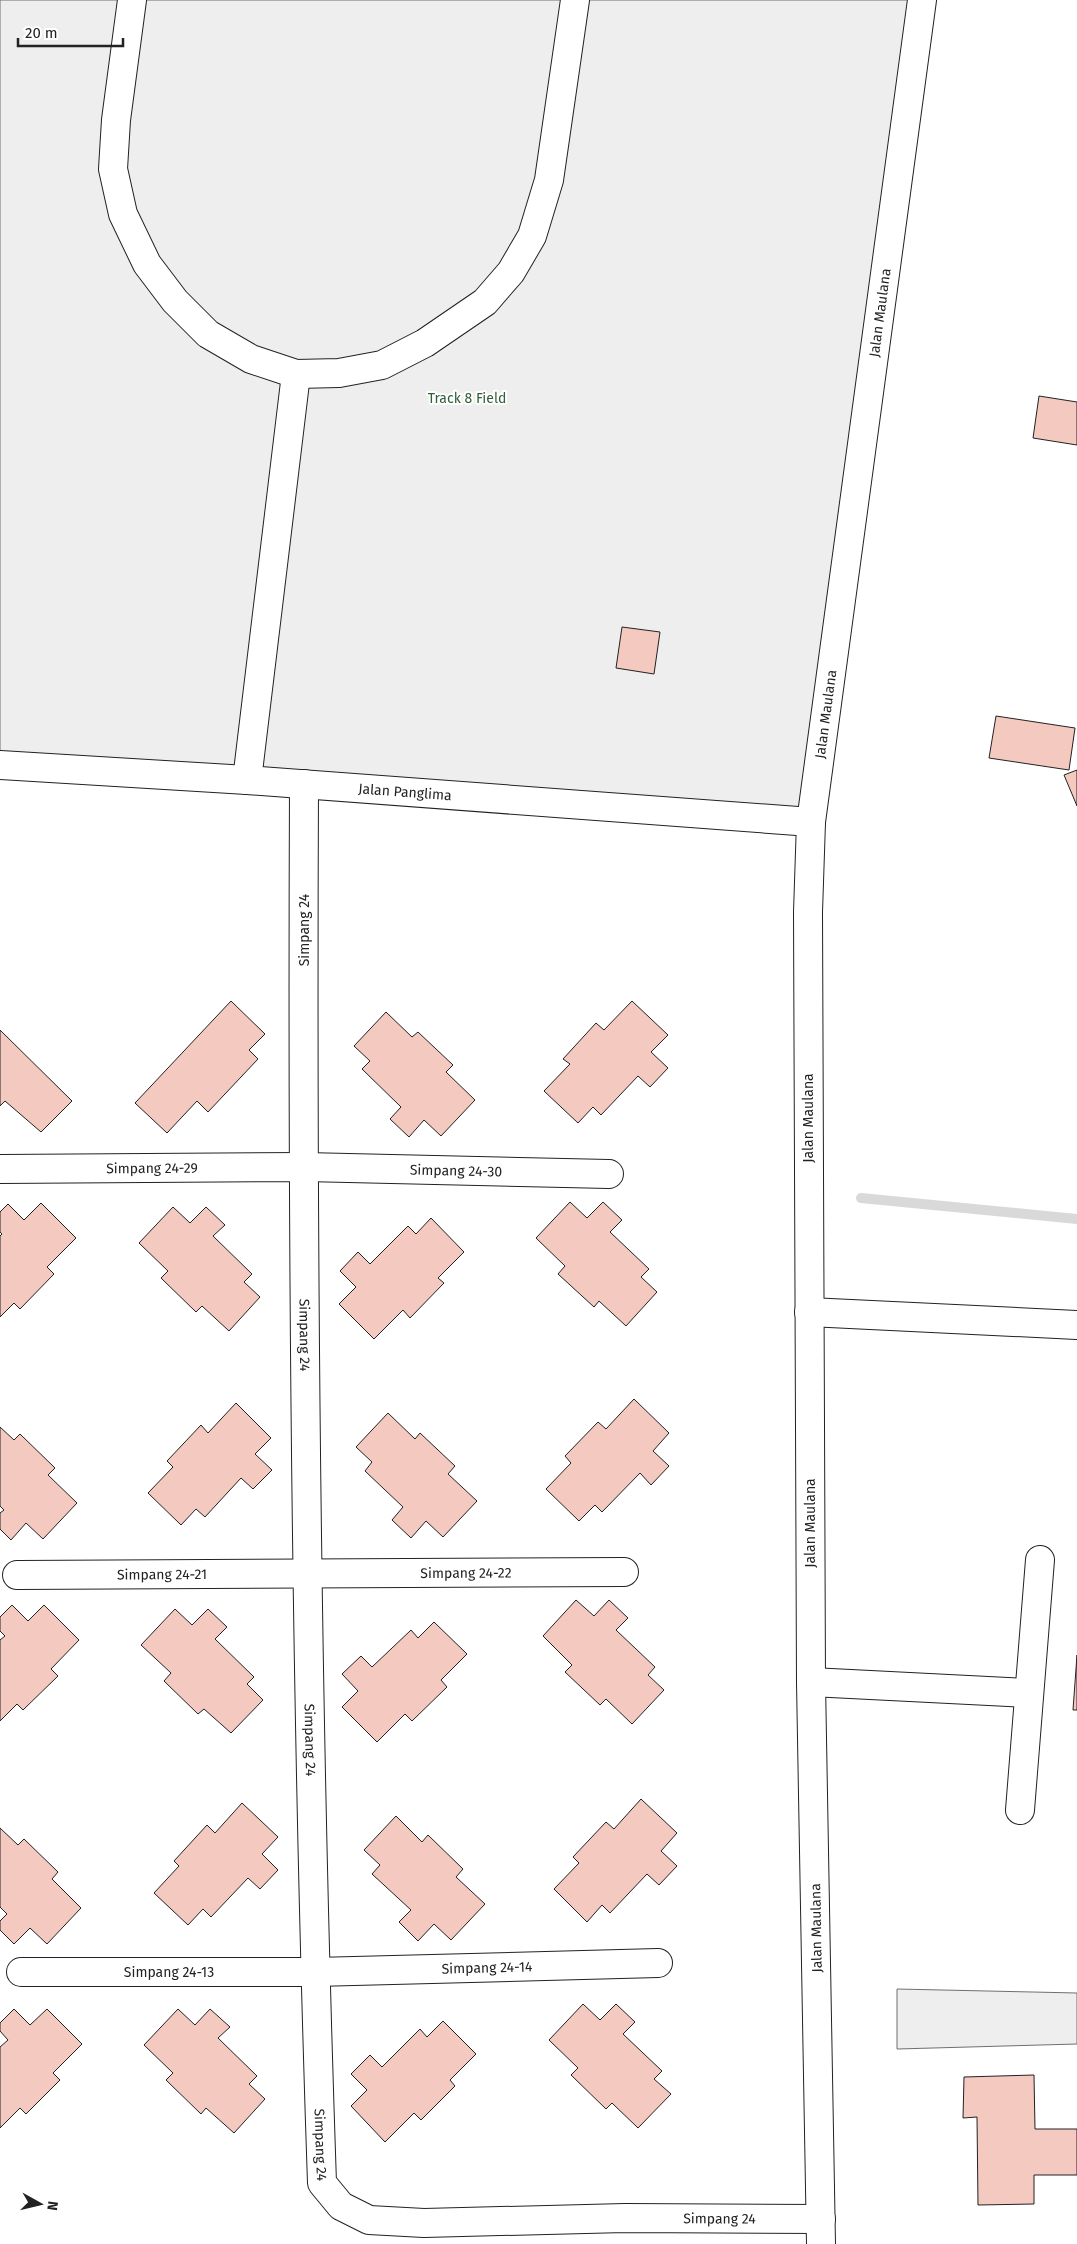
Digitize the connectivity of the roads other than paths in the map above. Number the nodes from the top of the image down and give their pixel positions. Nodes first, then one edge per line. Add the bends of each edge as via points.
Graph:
1 (132, 0) edge
2 (575, 0) edge
3 (922, 0) edge
4 (296, 374) junction
5 (0, 765) edge
6 (247, 780) junction
7 (304, 784) junction
8 (810, 822) junction
9 (305, 1167) junction
10 (0, 1169) edge
11 (609, 1174) dead end
12 (809, 1312) junction
13 (1077, 1325) edge
14 (1040, 1560) dead end
15 (307, 1572) junction
16 (624, 1572) dead end
17 (17, 1575) dead end
18 (811, 1682) junction
19 (1029, 1693) junction
20 (1020, 1810) dead end
21 (658, 1964) dead end
22 (21, 1972) dead end
23 (315, 1972) junction
24 (821, 2231) edge

1 - 4 street via 113,169 123,214 148,264 175,301 208,334 250,359
2 - 4 street via 549,180 532,236 511,272 485,302 425,343 382,364 339,373
3 - 8 street, Jalan Maulana
4 - 6 street
5 - 6 street, Jalan Panglima
6 - 7 street, Jalan Panglima
7 - 8 street, Jalan Panglima
7 - 9 street, Simpang 24
8 - 12 street, Jalan Maulana
9 - 10 street, Simpang 24-29
9 - 11 street, Simpang 24-30
9 - 15 street, Simpang 24
12 - 13 street
12 - 18 street, Jalan Maulana
14 - 19 street
15 - 16 street, Simpang 24-22
15 - 17 street, Simpang 24-21
15 - 23 street, Simpang 24
18 - 19 street
18 - 24 street, Jalan Maulana
19 - 20 street
21 - 23 street, Simpang 24-14
22 - 23 street, Simpang 24-13
23 - 24 street, Simpang 24 via 322,2183 341,2206 369,2220 424,2223 625,2218

